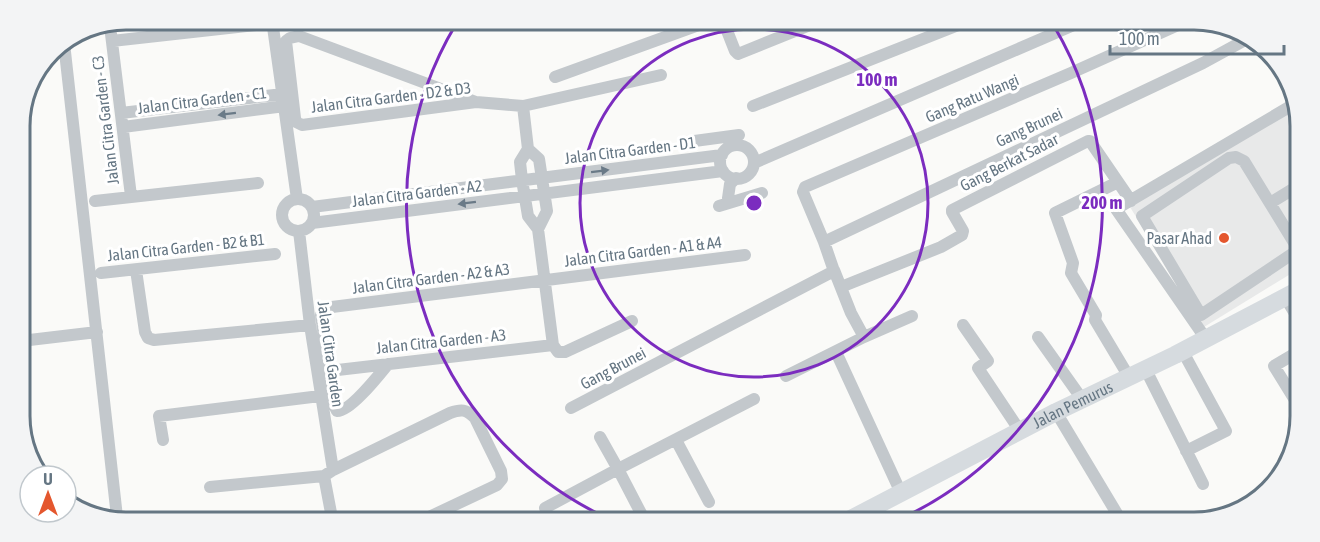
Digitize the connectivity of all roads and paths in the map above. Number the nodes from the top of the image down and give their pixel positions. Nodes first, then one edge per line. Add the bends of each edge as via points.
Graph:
1 (205, 30) edge
2 (274, 30) edge
3 (683, 30) edge
4 (727, 30) edge
5 (798, 30) edge
6 (946, 30) edge
7 (1062, 30) edge
8 (1167, 30) edge
9 (111, 32) edge
10 (112, 41) junction
11 (1241, 42) edge
12 (65, 52) edge
13 (661, 75) dead end
14 (555, 77) dead end
15 (284, 100) junction
16 (476, 102) junction
17 (523, 106) junction
18 (753, 106) dead end
19 (1288, 108) edge
20 (121, 113) junction
21 (123, 127) junction
22 (687, 142) dead end
23 (728, 143) junction
24 (528, 149) junction
25 (754, 163) junction
26 (723, 171) junction
27 (542, 178) junction
28 (740, 178) junction
29 (522, 180) junction
30 (1118, 182) junction
31 (258, 183) dead end
32 (1290, 191) edge
33 (545, 194) junction
34 (131, 196) junction
35 (525, 196) junction
36 (297, 199) junction
37 (95, 201) dead end
38 (733, 201) junction
39 (1131, 201) junction
40 (1270, 203) junction
41 (719, 206) dead end
42 (312, 207) junction
43 (312, 223) junction
44 (538, 229) junction
45 (299, 231) junction
46 (1290, 236) edge
47 (824, 242) junction
48 (275, 254) dead end
49 (1290, 254) edge
50 (745, 255) dead end
51 (136, 270) junction
52 (834, 270) junction
53 (101, 273) dead end
54 (545, 280) junction
55 (846, 285) dead end
56 (1290, 295) edge
57 (322, 311) joint
58 (1201, 315) junction
59 (912, 316) dead end
60 (632, 321) dead end
61 (309, 325) junction
62 (963, 325) dead end
63 (97, 332) junction
64 (864, 337) junction
65 (1038, 337) dead end
66 (1210, 337) junction
67 (30, 340) edge
68 (554, 347) junction
69 (1182, 350) junction
70 (836, 352) junction
71 (1290, 357) edge
72 (388, 364) junction
73 (329, 371) junction
74 (1137, 372) junction
75 (786, 376) dead end
76 (1290, 392) edge
77 (320, 396) junction
78 (754, 399) dead end
79 (1082, 399) junction
80 (571, 408) dead end
81 (1056, 412) junction
82 (1020, 431) junction
83 (600, 437) dead end
84 (163, 440) dead end
85 (676, 440) junction
86 (1186, 451) junction
87 (618, 469) junction
88 (329, 473) junction
89 (1203, 484) dead end
90 (210, 487) dead end
91 (902, 493) junction
92 (709, 502) dead end
93 (545, 508) dead end
94 (116, 511) edge
95 (332, 512) edge
96 (440, 512) edge
97 (640, 512) edge
98 (864, 512) edge
99 (1116, 512) edge

1 - 10 street
2 - 15 street
3 - 14 street
4 - 5 street via 738,54
6 - 18 street
7 - 25 street
8 - 47 street, Gang Ratu Wangi via 805,187 803,192
9 - 10 street, Jalan Citra Garden - C3
10 - 20 street, Jalan Citra Garden - C3
11 - 47 street, Gang Brunei
12 - 63 street
13 - 17 street
15 - 20 street
15 -> 21 street, Jalan Citra Garden - C1
15 - 36 street
16 - 16 street, Jalan Citra Garden - D2 & D3 via 299,36 290,38 285,46 299,124
16 - 17 street, Jalan Citra Garden - D2 & D3
17 - 24 street
19 - 39 street
20 - 21 street, Jalan Citra Garden - C3
21 - 34 street, Jalan Citra Garden - C3
22 - 23 street
23 - 25 street via 746,148
23 - 26 street via 720,161
27 -> 23 street, Jalan Citra Garden - D1
24 - 27 street via 539,159
24 - 29 street via 520,162
25 - 28 street via 750,172
26 - 28 street
26 - 33 street, Jalan Citra Garden - A2
27 - 29 street, Jalan Citra Garden - D1
27 - 33 street
28 - 38 street via 728,189 728,198
28 - 38 street via 757,195
29 - 35 street
29 - 42 street, Jalan Citra Garden - D1
30 - 39 street, Gang Berkat Sadar
30 - 55 street, Gang Berkat Sadar via 1088,141 952,210 962,234 941,247
30 - 74 street via 1055,213 1073,263 1071,273 1096,315 1095,320
31 - 34 street
32 - 40 street
33 - 35 street, Jalan Citra Garden - A2
33 - 44 street via 546,211
34 - 37 street
35 -> 43 street, Jalan Citra Garden - A2
35 - 44 street via 528,216
36 - 42 street
36 - 45 street via 284,207 282,217 287,228
38 - 41 street
39 - 66 street via 1116,210
40 - 46 street
40 - 58 street via 1244,161 1236,157 1143,216
42 - 43 street
43 - 45 street
44 - 54 street
45 - 61 street, Jalan Citra Garden
47 - 52 street
48 - 51 street, Jalan Citra Garden - B2 & B1
49 - 58 street
50 - 54 street, Jalan Citra Garden - A1 & A4
51 - 53 street, Jalan Citra Garden - B2 & B1
51 - 61 street via 145,332 154,340
52 - 64 street
52 - 80 street, Gang Brunei
54 - 57 street, Jalan Citra Garden - A2 & A3 via 328,307
54 - 68 street
56 - 66 street, Jalan Pemurus
57 - 73 street, Jalan Citra Garden
58 - 66 street
59 - 64 street
60 - 68 street, Jalan Citra Garden - A3 via 565,352
61 - 77 street, Jalan Citra Garden
62 - 82 street via 988,361 978,368
63 - 67 street
63 - 94 street
64 - 70 street
65 - 79 street
66 - 69 street, Jalan Pemurus
68 - 72 street, Jalan Citra Garden - A3
69 - 74 street, Jalan Pemurus
69 - 86 street via 1226,431
70 - 75 street
70 - 91 street
71 - 76 street via 1274,366
72 - 73 street, Jalan Citra Garden - A3
72 - 73 street, Jalan Citra Garden via 340,412 334,407
74 - 79 street, Jalan Pemurus
74 - 86 street
77 - 84 street via 159,416
77 - 88 street, Jalan Citra Garden
78 - 85 street
79 - 81 street, Jalan Pemurus
81 - 82 street, Jalan Pemurus
81 - 99 street
82 - 91 street, Jalan Pemurus
83 - 87 street
85 - 87 street
85 - 92 street
86 - 89 street
87 - 93 street
87 - 97 street
88 - 90 street
88 - 95 street, Jalan Citra Garden
88 - 96 street via 450,413 468,411 496,460 502,479
91 - 98 street, Jalan Pemurus

